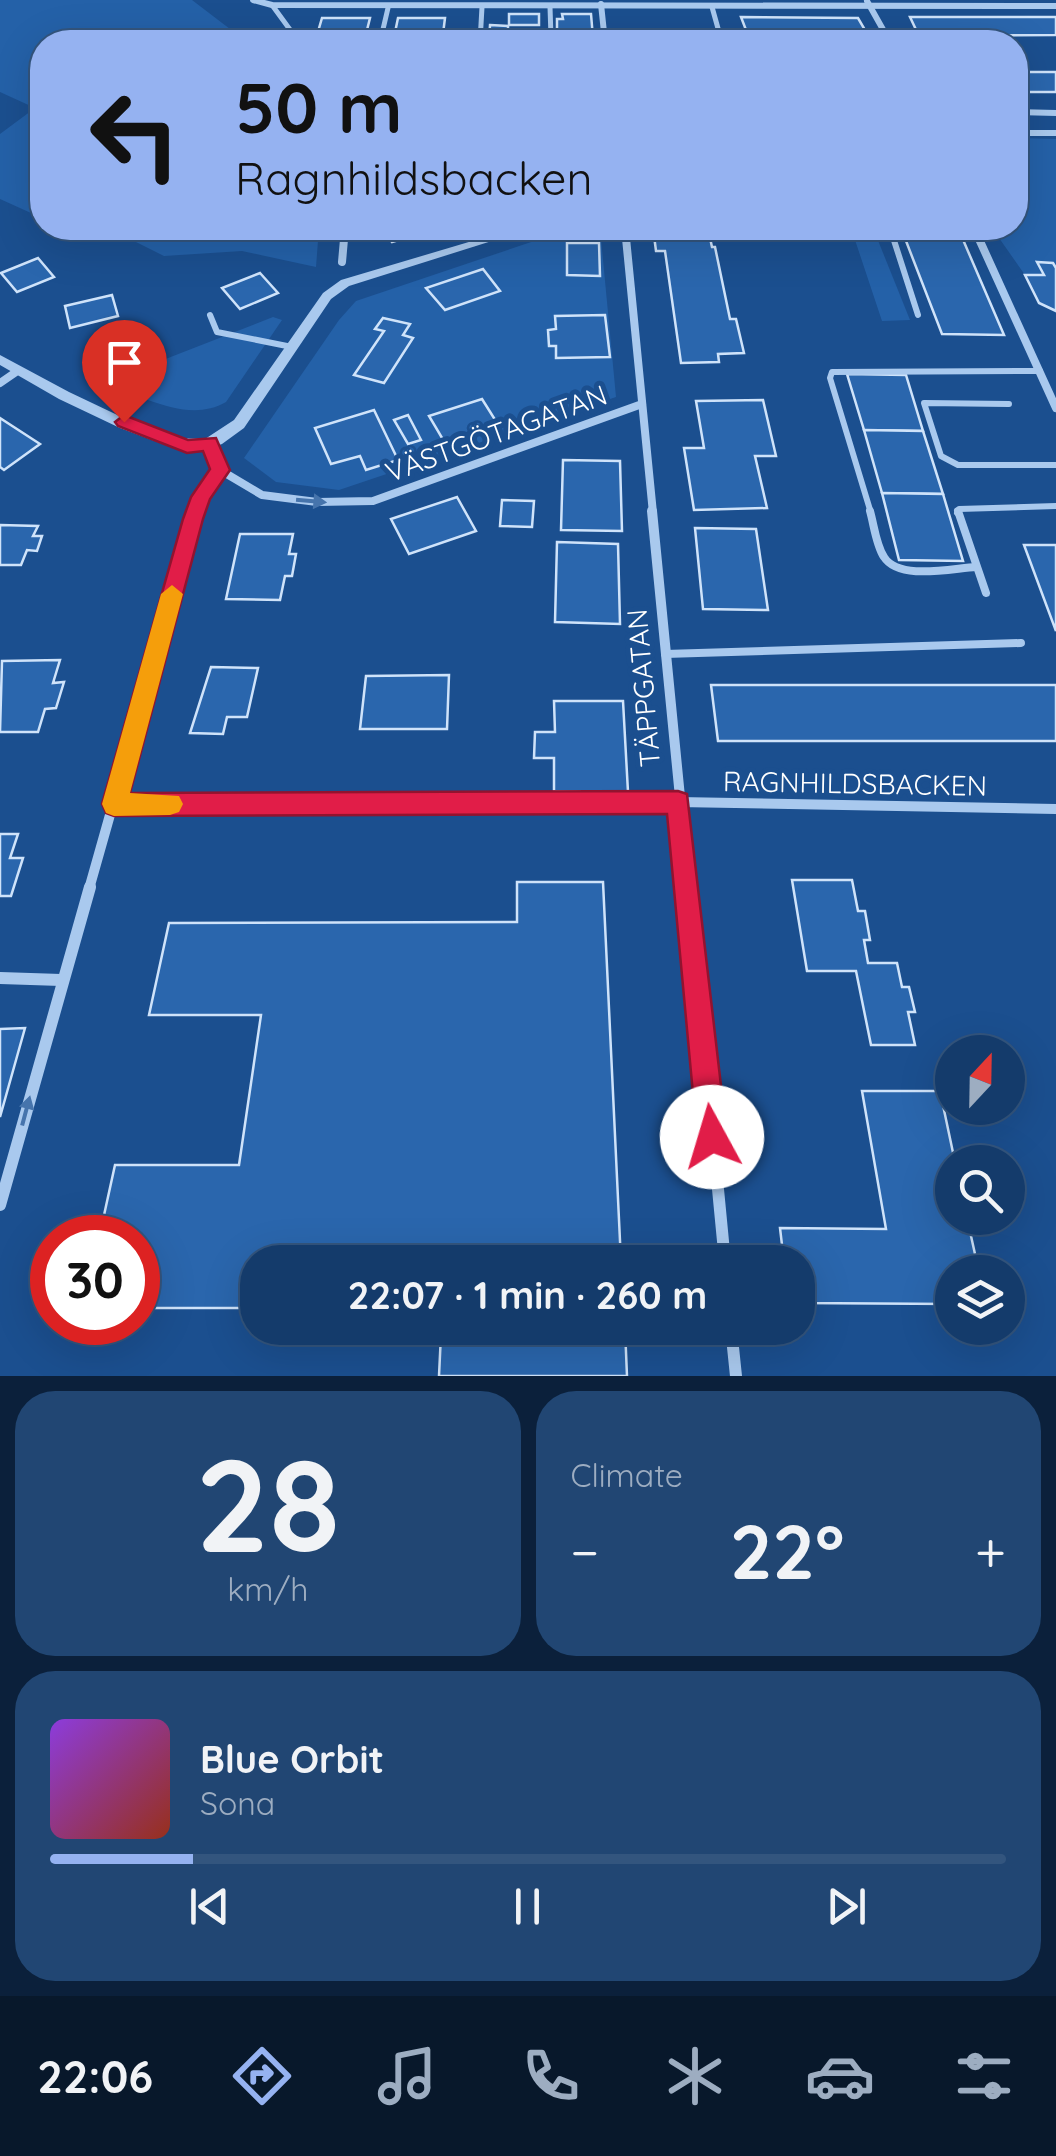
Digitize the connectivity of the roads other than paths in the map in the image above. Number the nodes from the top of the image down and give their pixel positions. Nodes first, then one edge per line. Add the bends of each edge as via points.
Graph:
1 (253, 0) edge
2 (313, 3) edge
3 (680, 3) edge
4 (768, 3) edge
5 (868, 3) edge
6 (494, 4) edge
7 (535, 4) edge
8 (601, 4) edge
9 (272, 5) junction
10 (1056, 6) edge
11 (482, 7) junction
12 (550, 7) junction
13 (712, 7) junction
14 (388, 8) junction
15 (290, 30) edge
16 (383, 30) edge
17 (481, 30) edge
18 (551, 30) edge
19 (604, 30) edge
20 (718, 30) edge
21 (883, 30) edge
22 (1028, 112) edge
23 (1056, 113) edge
24 (1028, 132) edge
25 (1056, 133) edge
26 (344, 240) edge
27 (471, 240) edge
28 (478, 240) edge
29 (627, 240) edge
30 (894, 240) edge
31 (980, 240) edge
32 (474, 243) junction
33 (342, 262) dead end
34 (210, 314) dead end
35 (918, 315) dead end
36 (292, 347) junction
37 (0, 359) edge
38 (1040, 370) junction
39 (16, 372) junction
40 (0, 383) edge
41 (642, 404) junction
42 (1009, 404) dead end
43 (1056, 408) edge
44 (209, 443) junction
45 (1056, 464) edge
46 (220, 470) junction
47 (1056, 506) edge
48 (976, 566) junction
49 (986, 593) dead end
50 (1022, 643) dead end
51 (665, 654) junction
52 (678, 802) junction
53 (114, 804) junction
54 (1056, 808) edge
55 (0, 978) edge
56 (61, 980) junction
57 (0, 1205) edge
58 (722, 1245) edge
59 (733, 1345) edge
60 (736, 1376) edge

1 - 9 street
2 - 9 street
2 - 14 street
3 - 8 street
3 - 13 street
4 - 5 street
4 - 13 street
5 - 10 street
5 - 21 street
6 - 7 street
6 - 11 street
7 - 12 street
8 - 12 street
8 - 19 street
9 - 15 lane
11 - 14 street
11 - 17 lane
12 - 18 lane
13 - 20 lane
14 - 16 lane
22 - 23 street
24 - 25 street
26 - 33 street
27 - 32 lane
28 - 32 street
29 - 41 street, TÄPPGATAN
30 - 35 lane
31 - 38 street
32 - 36 street via 345,284 326,296
34 - 36 lane via 217,332
36 - 44 street via 239,424
37 - 39 street
38 - 43 street
38 - 48 lane via 839,370 830,378 890,565
39 - 40 street
39 - 44 street via 187,446
46 -> 41 street, VÄSTGÖTAGATAN via 262,495 373,501
41 - 51 street, TÄPPGATAN
42 - 45 lane via 924,403 942,456 958,466
44 - 46 street
46 - 53 street via 193,519
47 - 48 lane via 960,509
48 - 49 lane
50 - 51 lane
51 - 52 street, TÄPPGATAN
52 - 53 street, RAGNHILDSBACKEN
52 - 54 street, RAGNHILDSBACKEN
52 - 58 street, TÄPPGATAN
53 - 56 street
55 - 56 street
57 -> 56 street
59 - 60 street

